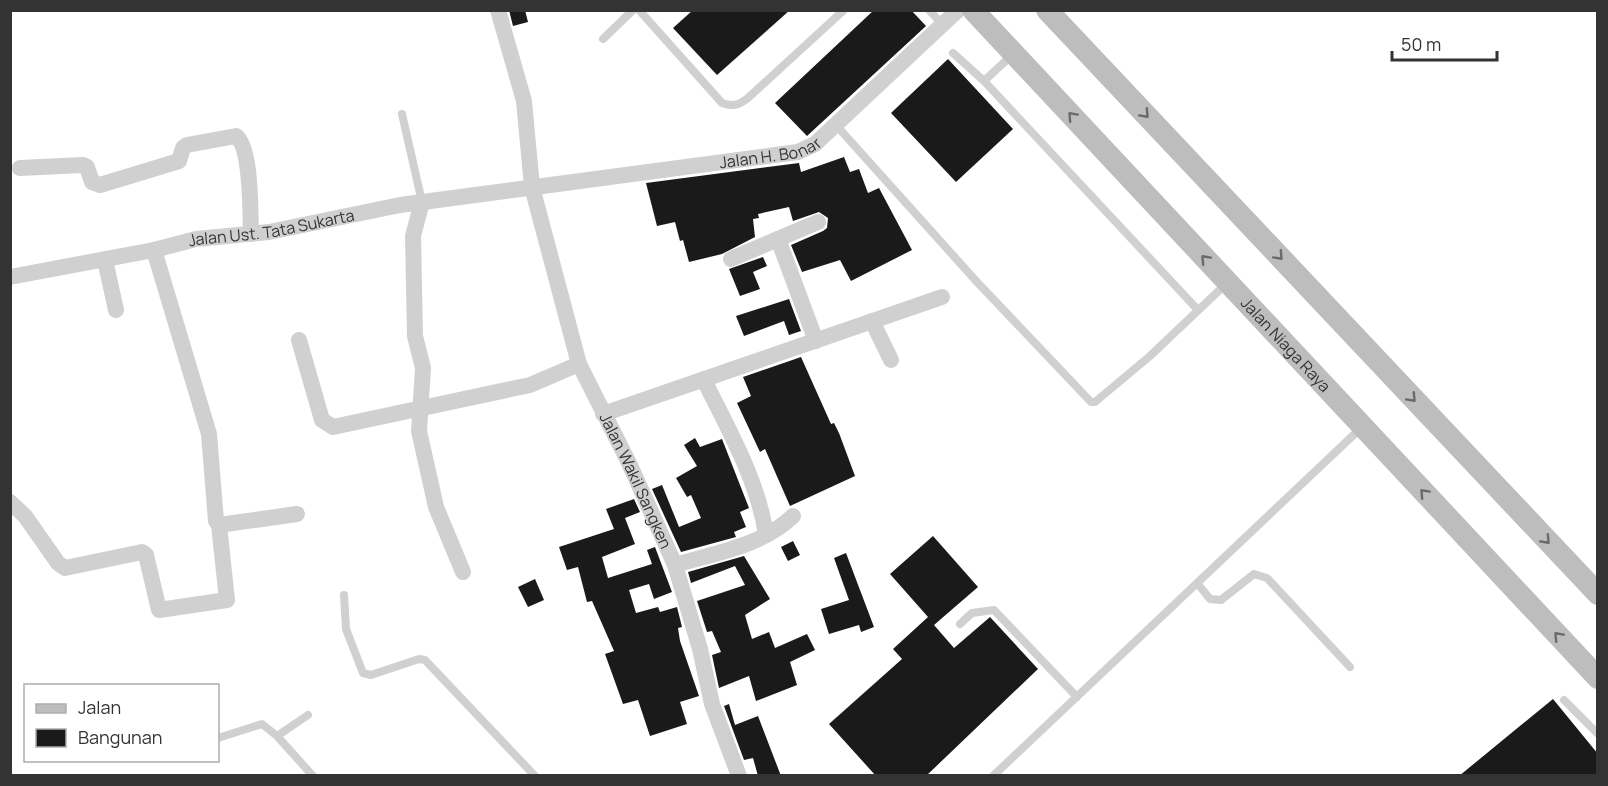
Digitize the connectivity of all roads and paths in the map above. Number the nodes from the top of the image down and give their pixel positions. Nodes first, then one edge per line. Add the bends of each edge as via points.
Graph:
1 (498, 10) edge
2 (633, 10) edge
3 (639, 10) edge
4 (844, 10) edge
5 (929, 10) edge
6 (958, 10) edge
7 (973, 10) edge
8 (1047, 10) edge
9 (942, 25) junction
10 (603, 39) dead end
11 (953, 53) dead end
12 (1013, 54) junction
13 (984, 81) junction
14 (402, 114) dead end
15 (834, 124) junction
16 (20, 168) dead end
17 (532, 187) junction
18 (422, 202) junction
19 (819, 222) dead end
20 (251, 234) junction
21 (778, 239) junction
22 (154, 250) junction
23 (731, 258) dead end
24 (105, 260) junction
25 (10, 277) edge
26 (1227, 283) junction
27 (942, 297) dead end
28 (116, 310) dead end
29 (1198, 310) junction
30 (872, 321) junction
31 (299, 340) dead end
32 (816, 341) junction
33 (891, 360) dead end
34 (579, 364) junction
35 (704, 380) junction
36 (422, 410) junction
37 (603, 414) junction
38 (1362, 427) junction
39 (10, 502) edge
40 (297, 514) dead end
41 (793, 516) dead end
42 (219, 525) junction
43 (766, 535) junction
44 (675, 565) junction
45 (463, 572) dead end
46 (1197, 583) junction
47 (1598, 594) edge
48 (344, 595) dead end
49 (960, 624) dead end
50 (1350, 667) dead end
51 (1598, 678) edge
52 (1077, 697) junction
53 (1564, 700) dead end
54 (308, 715) dead end
55 (1598, 734) edge
56 (277, 736) junction
57 (219, 738) edge
58 (313, 776) edge
59 (535, 776) edge
60 (739, 776) edge
61 (993, 776) edge

1 - 17 street, Jalan Wakil Sangken via 524,101
2 - 10 lane
3 - 4 lane via 722,103 730,106 743,103
5 - 9 lane
6 - 9 street, Jalan H. Bonar
7 - 12 main road, Jalan Niaga Raya
8 -> 47 main road
9 - 15 street, Jalan H. Bonar
11 - 13 lane
12 - 13 lane
26 -> 12 main road, Jalan Niaga Raya
13 - 29 lane
14 - 18 lane
15 - 17 street, Jalan H. Bonar via 815,144 798,152
15 - 29 lane via 1091,402 1150,356
16 - 20 street via 83,165 92,182 100,185 179,161 187,145 236,136 246,158
17 - 18 street, Jalan Ust. Tata Sukarta
17 - 34 street, Jalan Wakil Sangken
18 - 20 street, Jalan Ust. Tata Sukarta
18 - 36 street via 413,236 413,310 423,368
19 - 21 street
20 - 22 street, Jalan Ust. Tata Sukarta via 196,239
21 - 23 street
21 - 32 street
22 - 24 street, Jalan Ust. Tata Sukarta
22 - 42 street via 209,434
24 - 25 street, Jalan Ust. Tata Sukarta
24 - 28 street
26 - 29 lane
26 - 38 main road, Jalan Niaga Raya
27 - 30 street
30 - 32 street
30 - 33 street
31 - 36 street via 326,424 344,426
32 - 35 street
34 - 36 street via 530,386
34 - 37 street, Jalan Wakil Sangken
35 - 37 street
35 - 43 street via 741,456
36 - 45 street via 419,430 426,469 436,507
37 - 44 street, Jalan Wakil Sangken
38 - 46 lane
51 -> 38 main road, Jalan Niaga Raya
39 - 42 street via 65,568 144,553 159,610 227,600
40 - 42 street
41 - 43 street
43 - 44 street
44 - 60 street, Jalan Wakil Sangken via 712,704
46 - 50 lane via 1210,600 1221,600 1254,574 1268,579
46 - 52 lane
48 - 59 lane via 346,629 363,673 371,675 425,660
49 - 52 lane via 972,613 994,610
52 - 61 lane
53 - 55 lane
54 - 56 lane
56 - 57 lane via 262,724
56 - 58 lane

